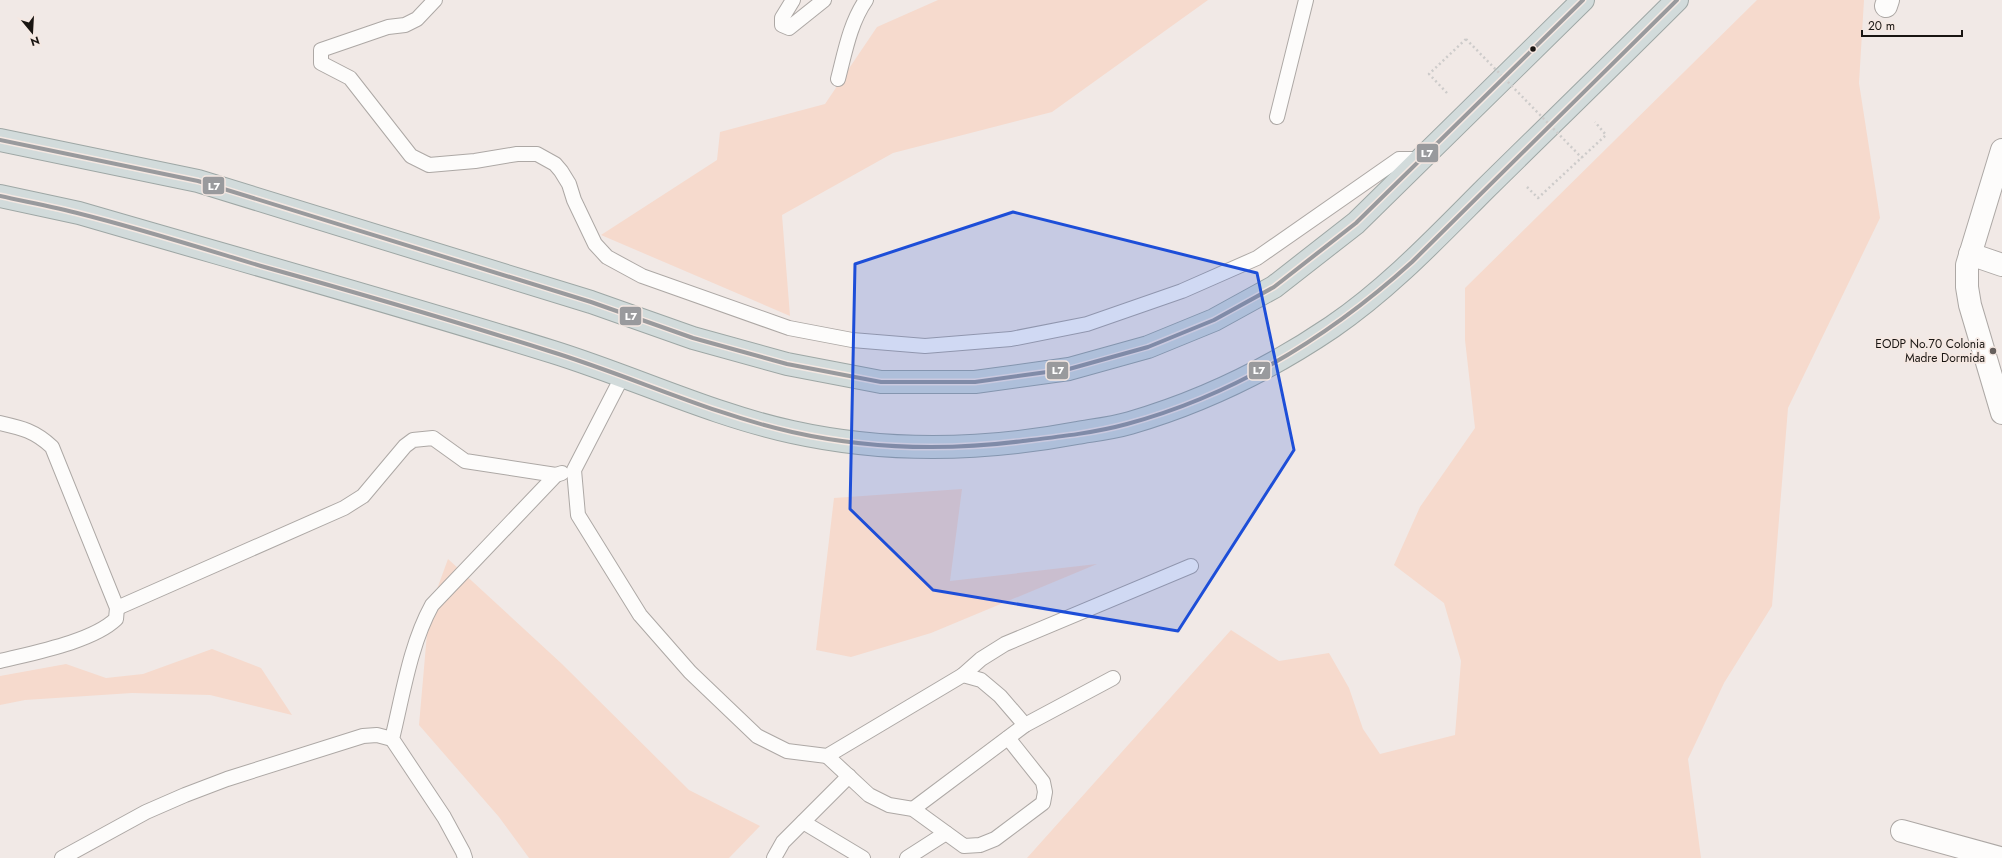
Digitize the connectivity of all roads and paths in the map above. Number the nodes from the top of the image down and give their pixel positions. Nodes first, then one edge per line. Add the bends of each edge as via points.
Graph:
1 (435, 0) edge
2 (793, 0) edge
3 (824, 0) edge
4 (866, 0) edge
5 (1306, 0) edge
6 (1583, 0) edge
7 (1677, 0) edge
8 (1429, 74) dead end
9 (838, 79) dead end
10 (1277, 117) dead end
11 (1606, 135) dead end
12 (0, 140) edge
13 (2002, 150) edge
14 (1582, 158) junction
15 (1421, 159) junction
16 (0, 196) edge
17 (1538, 198) dead end
18 (1970, 254) junction
19 (2002, 264) edge
20 (622, 377) junction
21 (2002, 413) edge
22 (0, 423) edge
23 (574, 470) junction
24 (556, 475) junction
25 (1191, 566) dead end
26 (117, 608) junction
27 (0, 661) edge
28 (963, 675) junction
29 (1113, 678) dead end
30 (1025, 725) junction
31 (1008, 738) junction
32 (392, 739) junction
33 (827, 756) junction
34 (849, 776) junction
35 (913, 809) junction
36 (804, 822) junction
37 (1902, 831) dead end
38 (946, 833) junction
39 (62, 858) edge
40 (465, 858) edge
41 (774, 858) edge
42 (863, 858) edge
43 (907, 858) edge
44 (2000, 858) edge

1 - 15 lane via 417,19 405,25 388,27 322,50 322,64 350,78 411,156 429,165 474,162 517,154 537,154 555,164 570,184 574,200 595,244 607,257 642,276 789,328 852,340 925,346 1011,339 1087,324 1182,291 1257,258 1399,159
2 - 3 lane via 782,18 782,25 789,28
4 - 9 lane via 858,11 851,30
5 - 10 lane
6 - 15 highway
7 - 20 highway via 1391,283 1333,326 1268,367 1234,384 1163,412 1126,425 1027,443 932,448 858,444 792,432 729,416
8 - 14 path, bridge via 1466,39
11 - 14 path
12 - 15 highway via 198,181 591,302 700,340 787,364 881,382 976,382 1069,369 1148,347 1214,320 1274,287 1356,223
13 - 18 street
14 - 17 path
16 - 20 highway via 79,212 558,354
18 - 19 street
18 - 21 street via 1967,272 1970,305
20 - 23 lane
22 - 26 lane via 28,430 52,447
23 - 24 lane
23 - 33 lane via 578,514 640,616 690,672 757,736 787,751
24 - 26 lane via 465,461 433,438 413,440 405,446 364,496 344,508
24 - 32 lane via 432,605 416,641
25 - 28 lane via 1005,644 981,659
26 - 27 lane via 116,620 83,638
28 - 30 lane via 981,680 996,692
28 - 33 lane
29 - 30 lane
30 - 31 lane
31 - 35 lane
31 - 38 lane via 1042,782 1045,792 1043,803 995,839 980,845 964,846
32 - 39 lane via 376,735 363,736 227,780 146,812
32 - 40 lane via 444,817
33 - 34 lane
34 - 35 lane via 869,795 889,805
34 - 36 lane
35 - 38 lane
36 - 41 lane via 783,842
36 - 42 lane
37 - 44 street
38 - 43 lane

